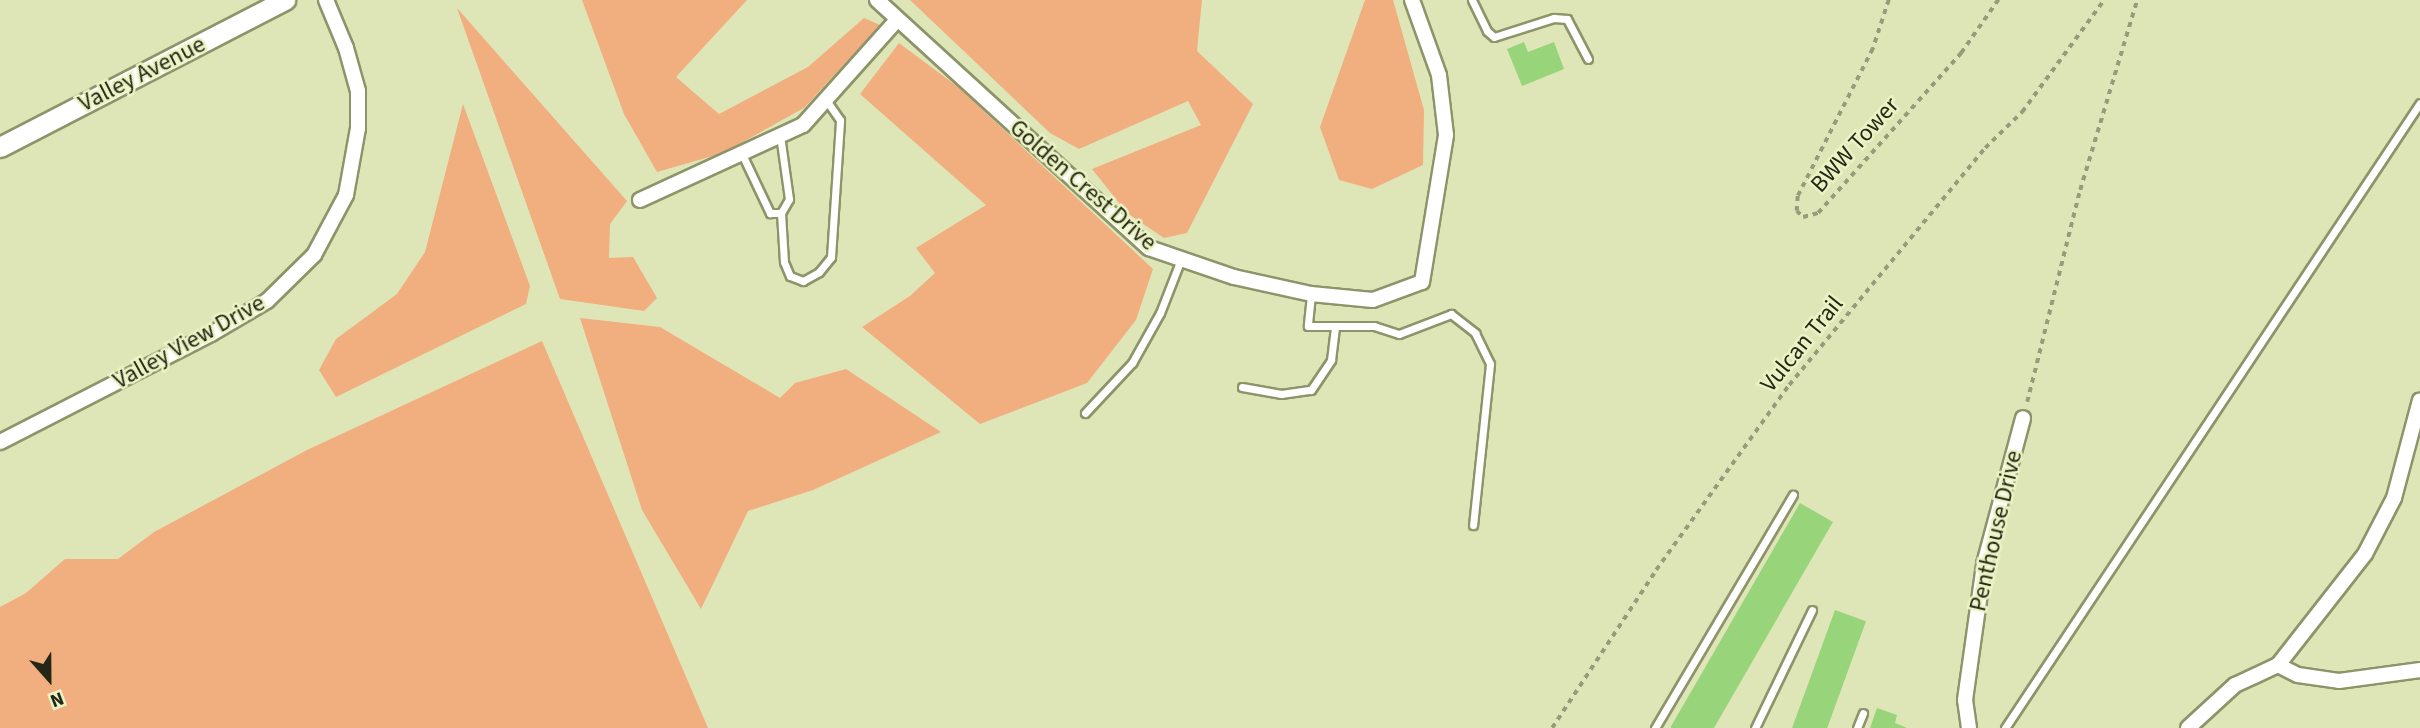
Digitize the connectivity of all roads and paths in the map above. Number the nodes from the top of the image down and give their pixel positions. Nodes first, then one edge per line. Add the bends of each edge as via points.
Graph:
1 (285, 0) edge
2 (326, 0) edge
3 (877, 0) edge
4 (1412, 0) edge
5 (1472, 0) edge
6 (1889, 0) edge
7 (1998, 0) edge
8 (2104, 0) edge
9 (2137, 0) edge
10 (897, 20) junction
11 (1588, 59) dead end
12 (826, 99) junction
13 (2420, 103) edge
14 (780, 135) junction
15 (0, 147) edge
16 (741, 152) junction
17 (640, 200) dead end
18 (781, 213) junction
19 (1181, 259) junction
20 (1311, 294) junction
21 (1335, 329) junction
22 (1242, 387) dead end
23 (2420, 400) edge
24 (1085, 413) dead end
25 (2024, 418) joint
26 (0, 442) edge
27 (1793, 495) dead end
28 (1473, 525) dead end
29 (1812, 610) dead end
30 (2277, 665) junction
31 (2420, 670) edge
32 (1863, 713) dead end
33 (1552, 728) edge
34 (1655, 728) edge
35 (1755, 728) edge
36 (1857, 728) edge
37 (1969, 728) edge
38 (2005, 728) edge
39 (2188, 728) edge

1 - 15 main road, Valley Avenue
2 - 26 street, Valley View Drive via 355,80 358,128 346,195 314,255 267,301 222,328
3 - 10 street, Golden Crest Drive
4 - 20 street, Golden Crest Drive via 1439,75 1446,135 1422,282 1373,300
5 - 11 lane via 1494,37 1554,18 1567,19
6 - 7 path, BWW Tower via 1873,49 1798,196 1797,211 1802,217 1818,213 1961,53
8 - 33 path, Vulcan Trail via 2022,113 1985,148 1789,385 1656,570
9 - 25 path via 2080,190
10 - 12 street
10 - 19 street, Golden Crest Drive via 1149,248
12 - 14 street via 803,125
12 - 18 lane via 840,120 831,257 819,272 803,281 790,276 784,262
13 - 38 lane
14 - 16 street
14 - 18 lane via 789,199
16 - 17 street
16 - 18 lane via 770,213
19 - 20 street, Golden Crest Drive via 1234,277
19 - 24 lane via 1160,313 1132,363
20 - 21 lane via 1308,326
21 - 22 lane via 1331,360 1311,390 1282,394
21 - 28 lane via 1374,326 1399,334 1451,314 1475,334 1489,364 1489,378
23 - 30 street via 2393,498 2365,554
25 - 37 street, Penthouse Drive via 1984,564 1965,699
27 - 34 lane
29 - 35 lane
30 - 31 street via 2339,681
30 - 39 street via 2235,685
32 - 36 lane

